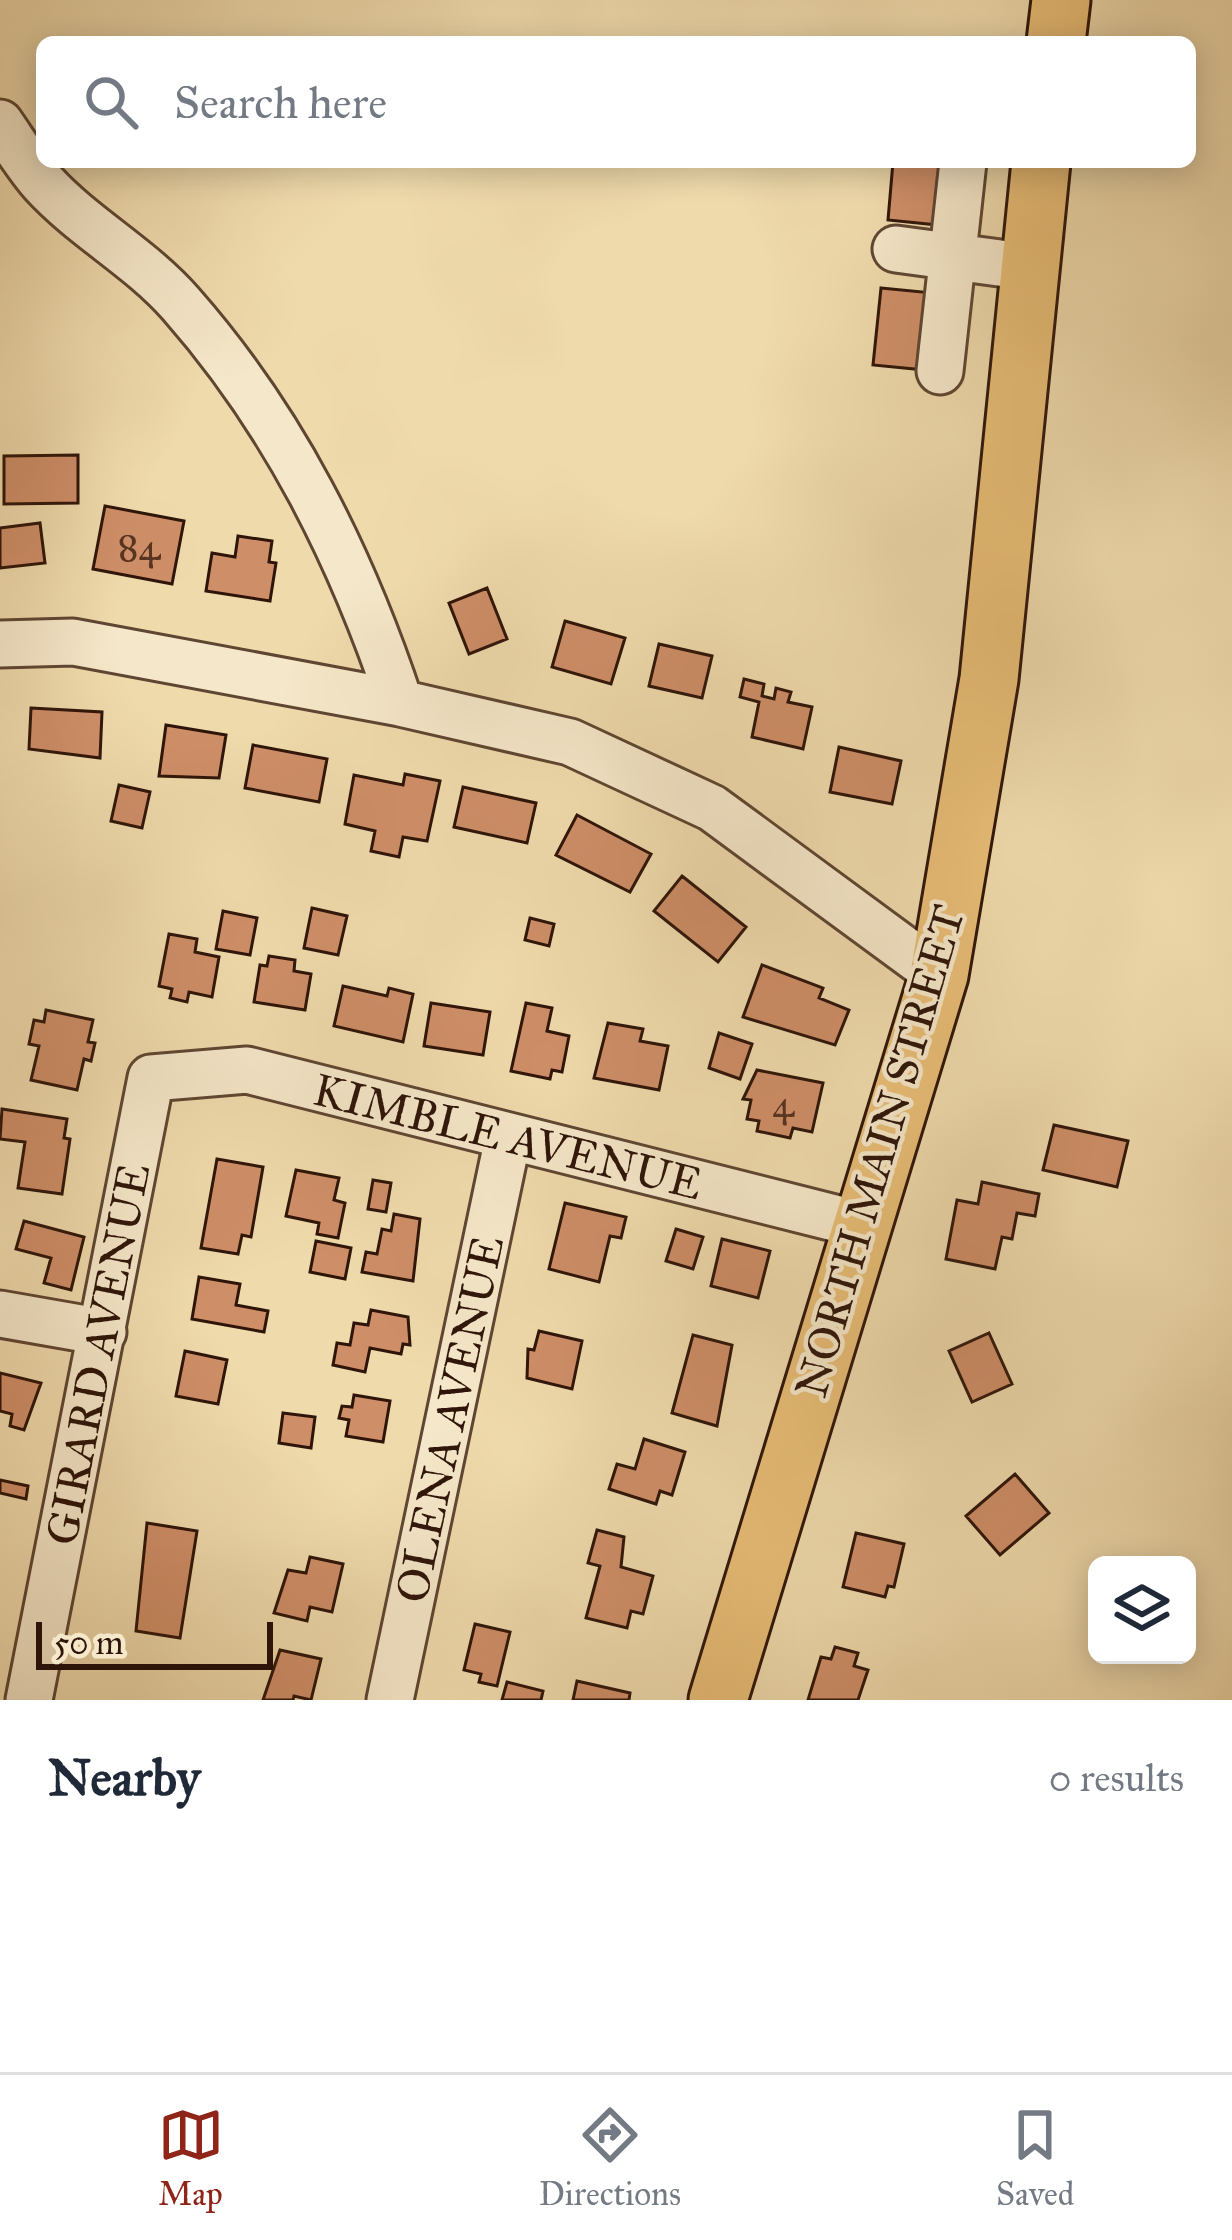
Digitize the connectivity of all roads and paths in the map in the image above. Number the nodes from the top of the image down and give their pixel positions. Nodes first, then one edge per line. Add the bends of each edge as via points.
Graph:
1 (1061, 0) edge
2 (1057, 36) edge
3 (0, 123) edge
4 (962, 168) edge
5 (1041, 168) edge
6 (896, 249) dead end
7 (953, 256) junction
8 (1029, 267) junction
9 (940, 371) dead end
10 (0, 644) edge
11 (400, 703) junction
12 (939, 975) junction
13 (151, 1078) joint
14 (508, 1138) junction
15 (862, 1225) junction
16 (0, 1314) edge
17 (103, 1332) junction
18 (29, 1700) edge
19 (390, 1700) edge
20 (718, 1700) edge

1 - 2 main road
3 - 11 street via 44,184 178,300 244,381 297,460 358,584
4 - 7 street
5 - 8 main road, NORTH MAIN STREET
6 - 7 street
7 - 8 street
7 - 9 street
8 - 12 main road, NORTH MAIN STREET via 989,680
10 - 11 street via 73,642
11 - 12 street via 570,742 712,808
12 - 15 main road, NORTH MAIN STREET
13 - 14 street, KIMBLE AVENUE via 247,1070
13 - 17 street, GIRARD AVENUE
14 - 15 street, KIMBLE AVENUE
14 - 19 street, OLENA AVENUE
15 - 20 main road, NORTH MAIN STREET
16 - 17 street
17 - 18 street, GIRARD AVENUE

